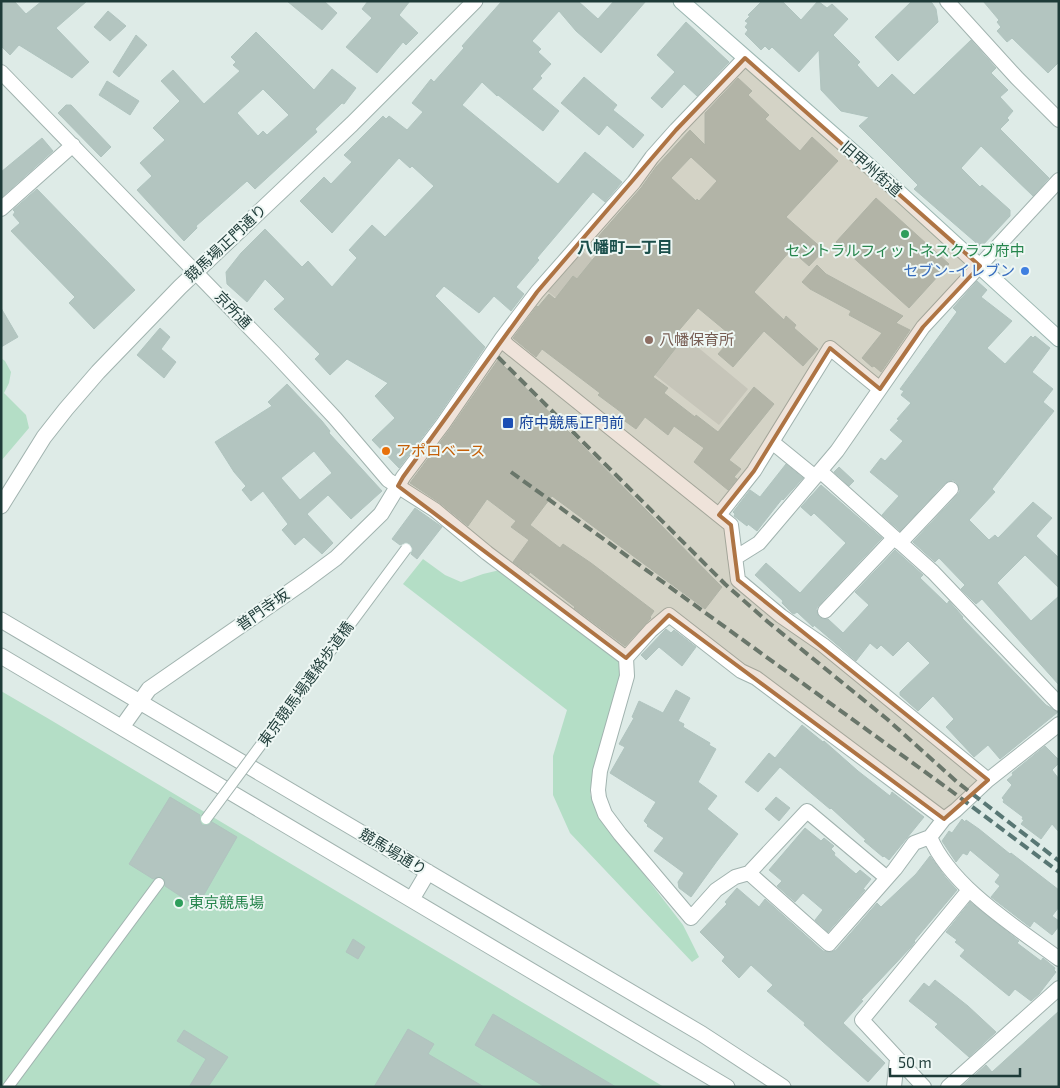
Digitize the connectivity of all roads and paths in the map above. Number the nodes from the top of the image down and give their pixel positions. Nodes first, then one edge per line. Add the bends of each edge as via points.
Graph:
1 (475, 1) edge
2 (681, 1) edge
3 (947, 1) edge
4 (745, 58) junction
5 (1, 72) edge
6 (1059, 120) edge
7 (73, 145) junction
8 (1059, 180) edge
9 (1, 209) edge
10 (980, 266) junction
11 (196, 272) junction
12 (502, 338) junction
13 (1059, 339) edge
14 (880, 389) junction
15 (772, 442) junction
16 (817, 474) junction
17 (398, 486) junction
18 (951, 489) dead end
19 (1, 506) edge
20 (719, 516) junction
21 (897, 540) junction
22 (406, 549) dead end
23 (735, 558) junction
24 (825, 611) dead end
25 (1, 620) edge
26 (1, 656) edge
27 (626, 658) junction
28 (140, 702) junction
29 (1059, 704) edge
30 (1059, 724) edge
31 (122, 727) junction
32 (988, 780) junction
33 (206, 819) dead end
34 (944, 819) junction
35 (930, 837) junction
36 (428, 872) junction
37 (749, 873) junction
38 (887, 878) junction
39 (159, 883) dead end
40 (969, 890) junction
41 (412, 899) junction
42 (1059, 959) edge
43 (1059, 988) edge
44 (897, 1059) junction
45 (8, 1087) edge
46 (727, 1087) edge
47 (783, 1087) edge
48 (894, 1087) edge
49 (924, 1087) edge
50 (948, 1087) edge

1 - 11 street, 競馬場正門通り via 352,124
2 - 4 street, 旧甲州街道
3 - 6 street
4 - 10 street, 旧甲州街道
4 - 12 street via 652,156 634,182 537,292
5 - 7 street, 京所通
7 - 9 street
7 - 11 street, 京所通
8 - 10 street
10 - 13 street, 旧甲州街道
10 - 14 street via 923,326
11 - 17 street, 京所通 via 328,411 388,480
11 - 19 street, 競馬場正門通り via 80,392 44,438
12 - 17 street
12 - 20 street
14 - 15 street via 830,348
14 - 16 street
15 - 16 street
15 - 20 street
16 - 21 street
16 - 23 street via 760,543
17 - 27 street, 京所通 via 435,510
17 - 28 street, 普門寺坂 via 381,514 336,558 149,688
18 - 21 street
20 - 23 street via 731,525
21 - 24 street
21 - 29 street via 933,572
22 - 33 street, 東京競馬場連絡歩道橋, bridge
23 - 32 street via 738,580
25 - 28 street, 競馬場通り
26 - 31 street, 競馬場通り
27 - 34 street via 669,615
27 - 37 street via 627,676 598,783 599,798 606,814 691,918 716,890 735,877
28 - 31 street, 普門寺坂
28 - 36 street, 競馬場通り
30 - 32 street
31 - 41 street, 競馬場通り
32 - 34 street
34 - 35 street
35 - 38 street via 914,843
35 - 40 street via 936,851
36 - 41 street
36 - 47 street, 競馬場通り via 702,1034
37 - 38 street via 807,811
37 - 38 street via 829,944
39 - 45 street
40 - 42 street
40 - 44 street via 862,1020
41 - 46 street, 競馬場通り
43 - 50 street
44 - 48 street
44 - 49 street

